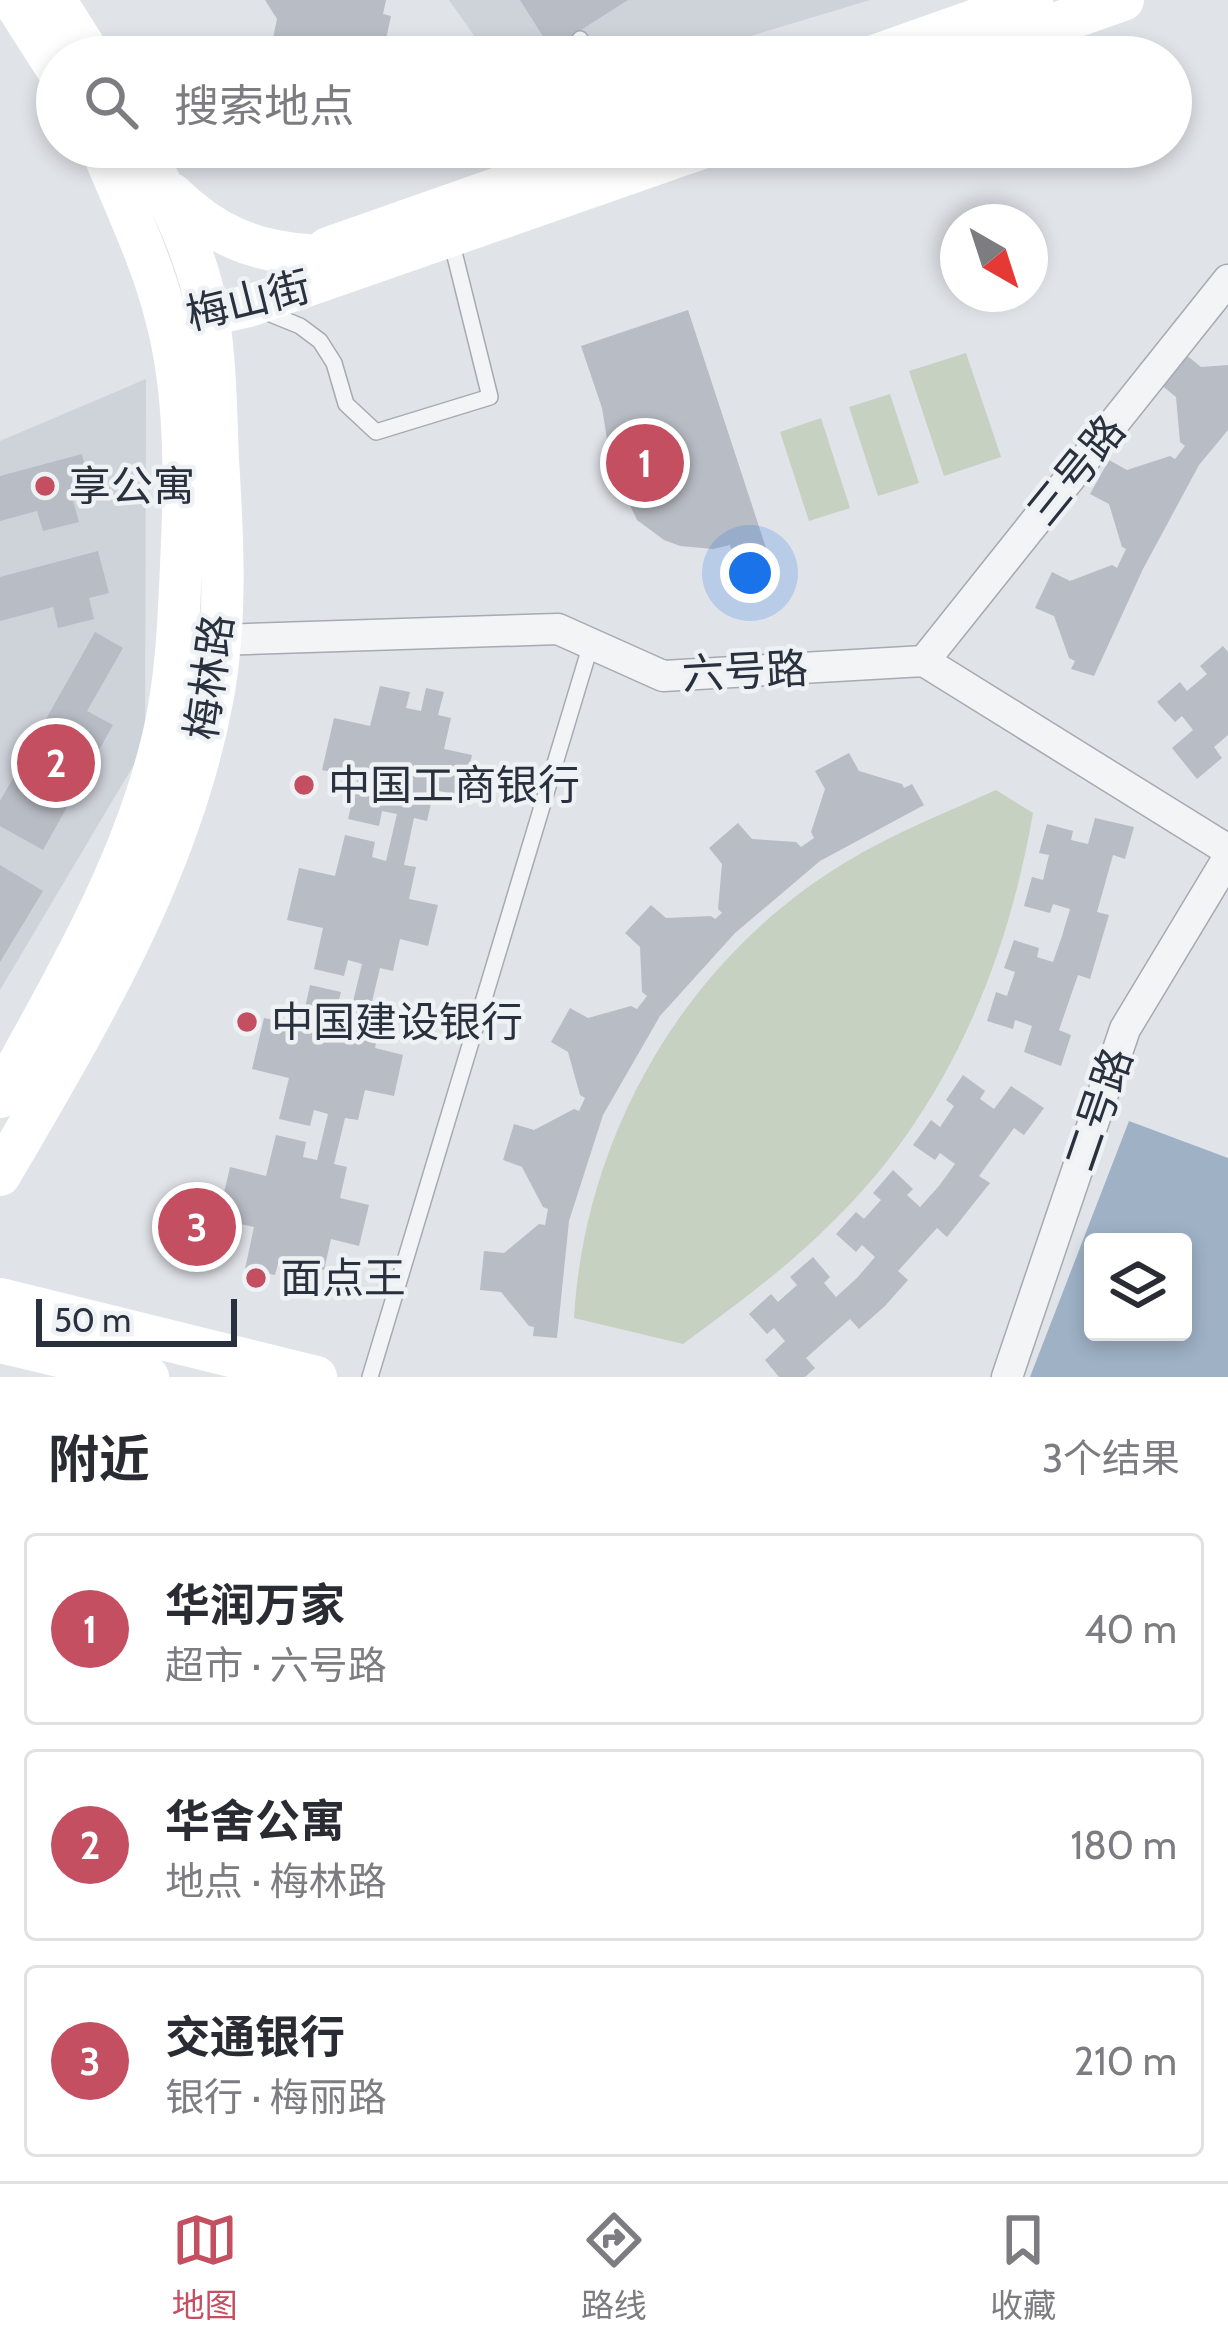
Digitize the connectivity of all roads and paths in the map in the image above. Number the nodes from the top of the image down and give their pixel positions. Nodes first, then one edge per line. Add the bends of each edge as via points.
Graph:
1 (14, 0) edge
2 (55, 0) edge
3 (1032, 0) edge
4 (1123, 0) edge
5 (36, 36) edge
6 (78, 36) edge
7 (930, 36) edge
8 (1021, 36) edge
9 (110, 168) edge
10 (152, 168) edge
11 (154, 168) edge
12 (555, 168) edge
13 (646, 168) edge
14 (451, 237) junction
15 (308, 255) junction
16 (1228, 280) edge
17 (207, 310) junction
18 (218, 640) junction
19 (591, 644) junction
20 (923, 661) junction
21 (1228, 854) edge
22 (0, 1097) edge
23 (0, 1175) edge
24 (0, 1282) edge
25 (0, 1299) edge
26 (57, 1313) junction
27 (6, 1346) edge
28 (148, 1377) edge
29 (316, 1377) edge
30 (370, 1377) edge
31 (1006, 1377) edge

1 - 5 main road
2 - 6 main road
3 - 7 main road
4 - 8 main road
9 - 17 main road, 梅林路 via 153,272
10 - 17 main road, 梅林路
11 - 15 main road via 226,238
12 - 15 main road, 梅山街
13 - 14 main road, 梅山街
14 - 17 main road, 梅山街
14 - 17 lane via 490,397 376,432 346,404 334,363 300,326
15 - 17 main road, 梅山街
16 - 20 street, 三号路
17 - 18 main road, 梅林路 via 222,532
17 - 22 main road, 梅林路 via 180,424 176,660 164,733 105,900
18 - 19 street, 六号路 via 559,629
18 - 23 main road, 梅林路 via 200,752 152,894 109,987
19 - 20 street, 六号路 via 663,676
19 - 30 lane
20 - 21 street
21 - 31 street, 二号路 via 1125,1029
24 - 26 main road
25 - 26 main road
26 - 29 main road
27 - 28 main road

